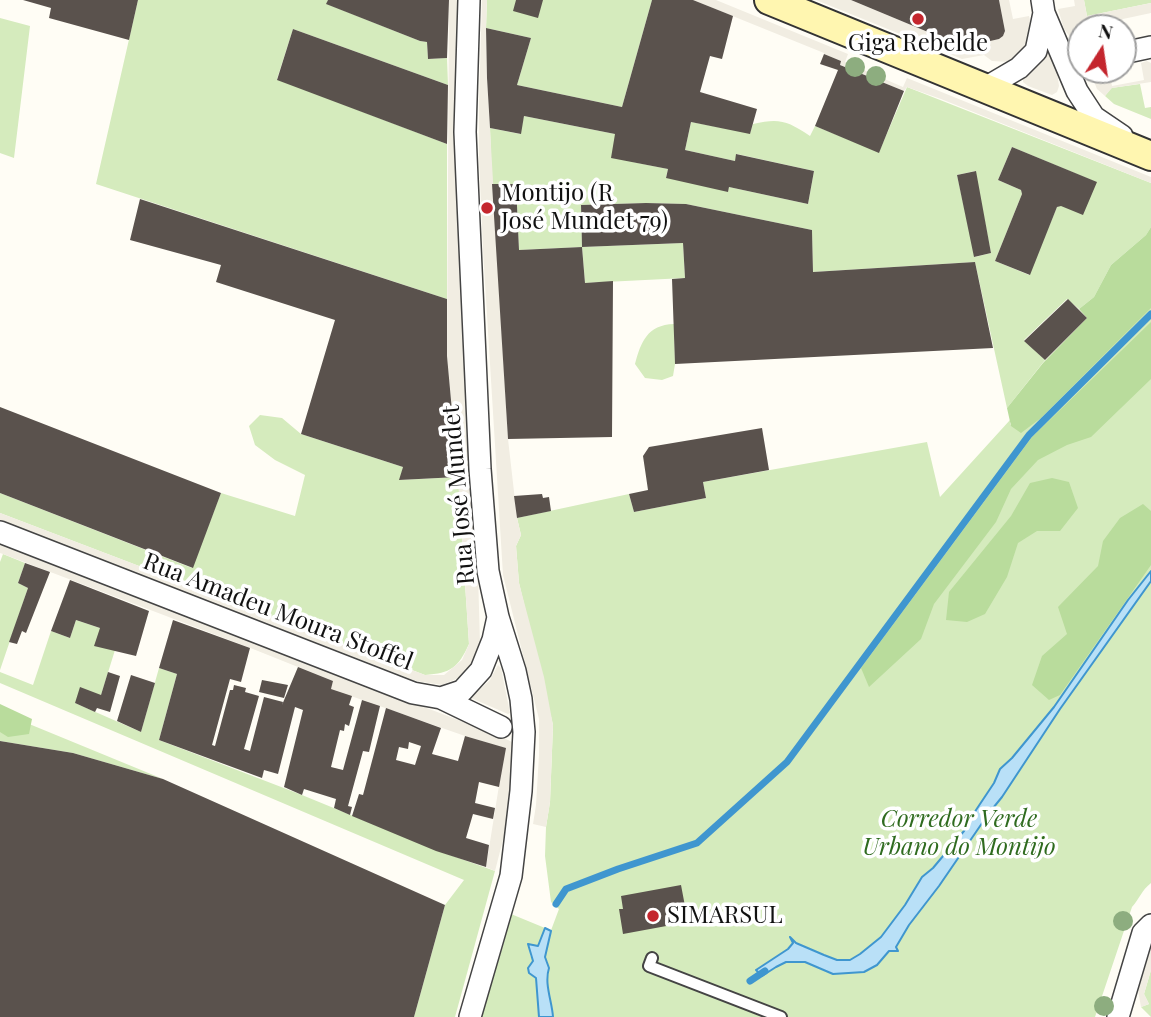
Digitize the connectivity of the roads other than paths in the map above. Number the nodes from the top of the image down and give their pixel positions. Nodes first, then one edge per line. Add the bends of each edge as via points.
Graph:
1 (468, 0) edge
2 (769, 0) edge
3 (1043, 7) edge
4 (1067, 52) edge
5 (1076, 84) edge
6 (985, 88) junction
7 (1150, 155) edge
8 (0, 532) edge
9 (498, 617) junction
10 (441, 698) junction
11 (501, 727) dead end
12 (1151, 925) edge
13 (652, 958) dead end
14 (470, 1017) edge
15 (782, 1017) edge
16 (1118, 1017) edge

1 - 9 street, Rua José Mundet via 465,132 480,469 488,571
2 - 6 main road
3 - 4 street
3 - 6 street via 1036,51 1019,68
5 - 7 street via 1094,117
6 - 7 main road
8 - 10 street, Rua Amadeu Moura Stoffel via 413,693
9 - 10 street via 481,670 461,691
9 - 14 street, Rua José Mundet via 521,699 521,791 511,876
10 - 11 street, Rua Amadeu Moura Stoffel
12 - 16 street via 1143,933
13 - 15 lane via 649,966

